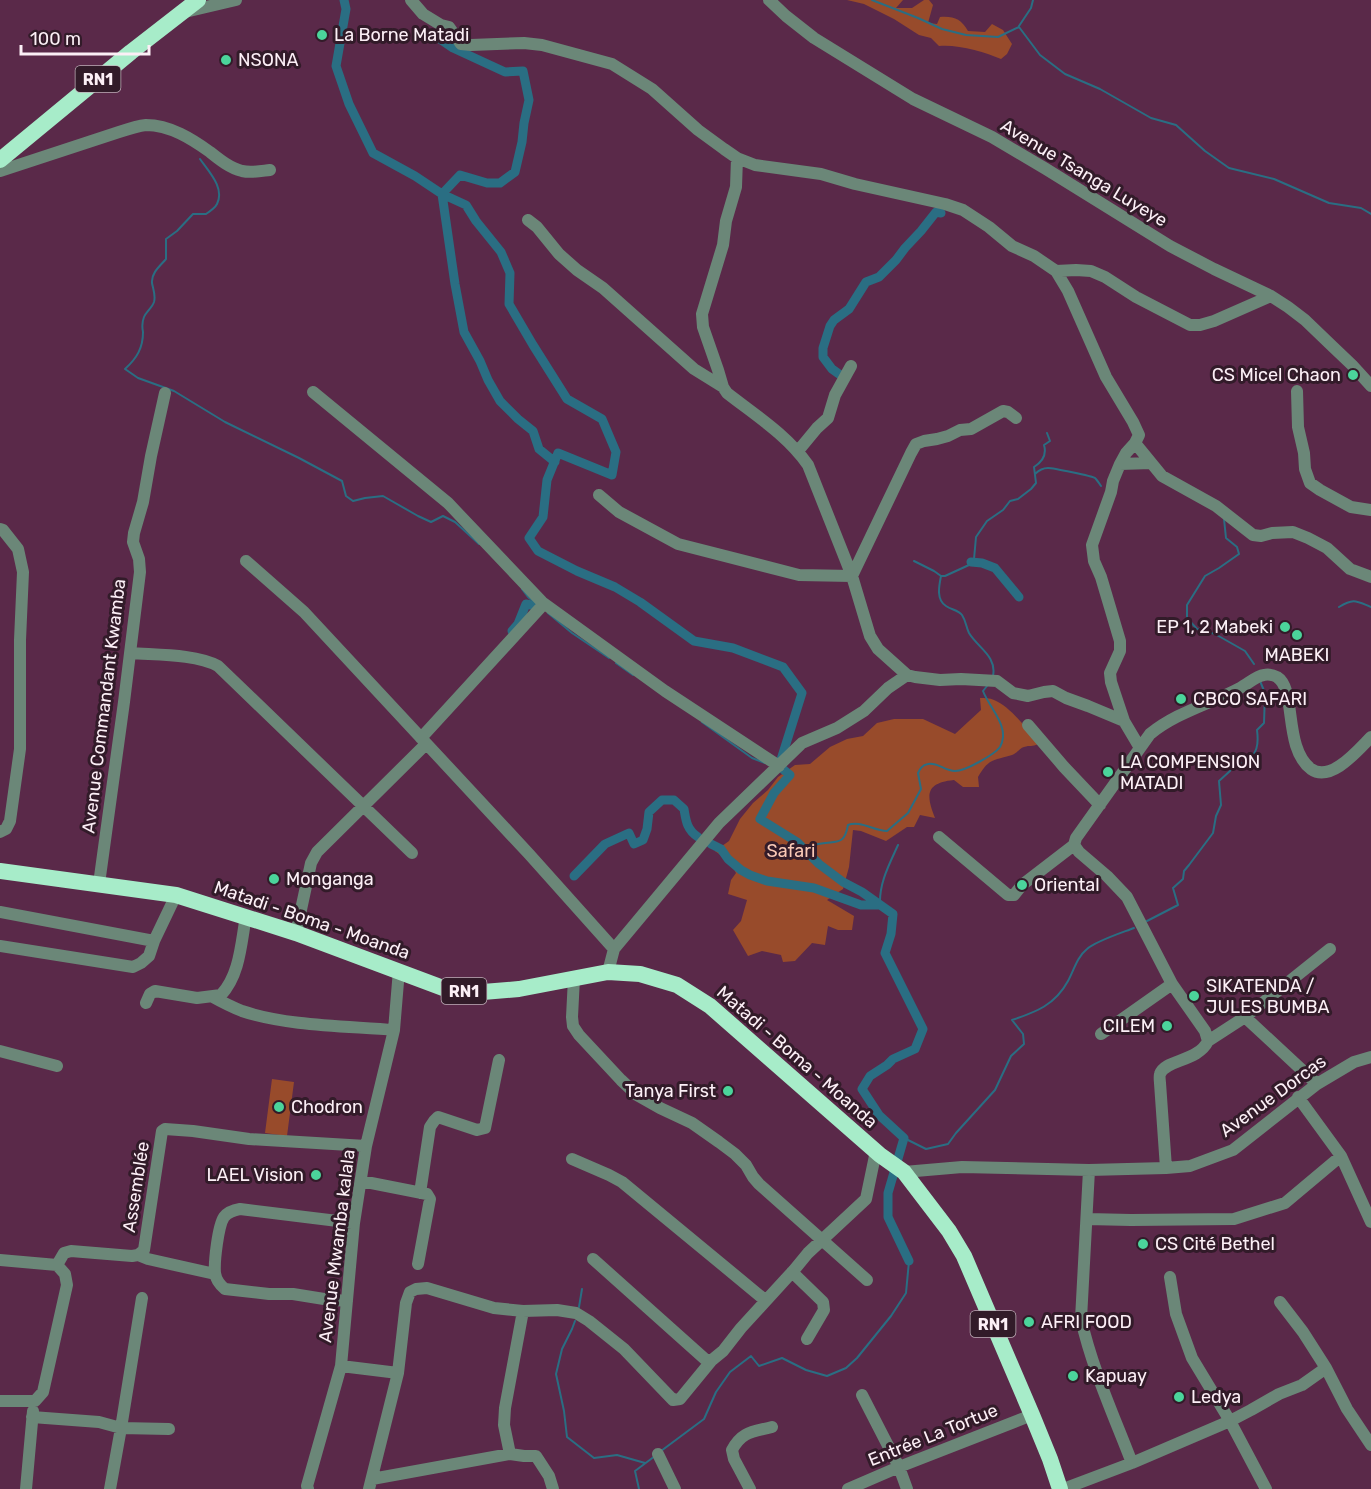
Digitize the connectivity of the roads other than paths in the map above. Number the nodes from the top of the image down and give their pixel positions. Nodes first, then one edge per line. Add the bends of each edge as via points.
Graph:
1 (198, 0) edge
2 (236, 0) edge
3 (411, 0) edge
4 (769, 0) edge
5 (183, 13) junction
6 (737, 158) junction
7 (0, 160) edge
8 (755, 165) junction
9 (270, 170) dead end
10 (0, 171) edge
11 (736, 188) junction
12 (528, 220) dead end
13 (1056, 271) junction
14 (1271, 296) junction
15 (851, 366) dead end
16 (1371, 386) edge
17 (723, 387) junction
18 (1297, 391) dead end
19 (313, 392) dead end
20 (165, 393) dead end
21 (1016, 418) dead end
22 (1136, 442) junction
23 (798, 451) junction
24 (1151, 463) junction
25 (1120, 464) junction
26 (599, 495) dead end
27 (1371, 510) edge
28 (0, 528) edge
29 (246, 561) dead end
30 (852, 576) junction
31 (1371, 577) edge
32 (542, 602) junction
33 (131, 653) junction
34 (907, 675) junction
35 (1124, 721) junction
36 (1028, 725) dead end
37 (1371, 737) edge
38 (424, 741) junction
39 (1140, 748) junction
40 (778, 766) junction
41 (1100, 805) junction
42 (363, 807) junction
43 (0, 832) edge
44 (939, 837) dead end
45 (1074, 845) junction
46 (412, 853) dead end
47 (0, 870) edge
48 (99, 884) junction
49 (176, 895) junction
50 (0, 912) edge
51 (246, 916) junction
52 (296, 933) junction
53 (154, 941) junction
54 (0, 946) edge
55 (1330, 949) dead end
56 (614, 950) junction
57 (399, 970) junction
58 (608, 972) junction
59 (574, 978) junction
60 (1172, 984) junction
61 (213, 997) junction
62 (146, 1003) dead end
63 (1245, 1017) junction
64 (394, 1030) junction
65 (1101, 1034) dead end
66 (1208, 1041) junction
67 (0, 1051) edge
68 (1371, 1057) edge
69 (500, 1060) dead end
70 (57, 1066) dead end
71 (1317, 1084) junction
72 (1298, 1097) junction
73 (366, 1146) junction
74 (878, 1153) junction
75 (1341, 1156) junction
76 (572, 1159) dead end
77 (1166, 1168) junction
78 (1089, 1170) junction
79 (904, 1171) junction
80 (361, 1181) junction
81 (420, 1192) junction
82 (1087, 1219) junction
83 (1371, 1222) edge
84 (354, 1223) junction
85 (823, 1240) junction
86 (138, 1255) junction
87 (593, 1259) dead end
88 (0, 1260) edge
89 (418, 1264) dead end
90 (57, 1265) junction
91 (792, 1272) junction
92 (215, 1274) junction
93 (1170, 1277) dead end
94 (867, 1280) dead end
95 (142, 1298) dead end
96 (765, 1300) junction
97 (347, 1301) junction
98 (1280, 1302) dead end
99 (523, 1311) junction
100 (807, 1339) dead end
101 (712, 1360) junction
102 (341, 1365) junction
103 (1326, 1368) junction
104 (398, 1373) junction
105 (862, 1395) dead end
106 (0, 1401) edge
107 (35, 1401) junction
108 (1032, 1415) junction
109 (32, 1417) junction
110 (1230, 1421) junction
111 (772, 1427) dead end
112 (122, 1428) junction
113 (169, 1429) dead end
114 (1370, 1441) edge
115 (510, 1454) junction
116 (658, 1454) dead end
117 (1132, 1463) junction
118 (899, 1467) junction
119 (370, 1484) edge
120 (26, 1489) edge
121 (111, 1489) edge
122 (308, 1489) edge
123 (553, 1489) edge
124 (675, 1489) edge
125 (750, 1489) edge
126 (848, 1489) edge
127 (907, 1489) edge
128 (1061, 1489) edge
129 (1266, 1489) edge

1 - 5 highway, RN1
2 - 5 street
3 - 6 street via 423,14 449,27 461,44 542,45 612,64 652,89
4 - 14 street, Avenue Tsanga Luyeye via 814,38 903,93 992,137 1170,246
5 - 7 highway, RN1
6 - 8 street
6 - 11 street
8 - 11 street
8 - 13 street via 821,174 963,210 1012,246
9 - 10 street via 252,172 231,167 192,139 148,125
11 - 17 street via 702,314
12 - 17 street via 558,254 603,288 693,369
13 - 14 street via 1090,271 1105,277 1190,325 1214,321
13 - 22 street via 1106,377 1134,422 1139,435
14 - 16 street, Avenue Tsanga Luyeye via 1305,320
15 - 23 street via 828,418
17 - 23 street
18 - 27 street via 1298,427 1310,483 1351,507
19 - 32 street via 448,503
20 - 33 street, Avenue Commandant Kwamba via 134,533 140,572
21 - 30 street via 1003,411 971,429 916,444
22 - 24 street
22 - 25 street
23 - 30 street via 808,465
24 - 25 street
24 - 31 street via 1162,476 1216,506 1253,535 1293,532 1328,548 1350,569
25 - 35 street via 1092,553 1120,641 1110,673
26 - 30 street via 619,512 678,544 799,574
28 - 43 street via 18,549 22,572 20,749 10,821
29 - 38 street via 304,612
30 - 34 street via 870,636 878,649
32 - 38 street
32 - 40 street
33 - 42 street via 192,658 218,666
33 - 48 street, Avenue Commandant Kwamba
34 - 35 street via 997,681 1013,693 1028,696 1053,691
34 - 40 street via 864,711 837,728 802,742
35 - 39 street
36 - 41 street
37 - 39 street via 1343,764 1316,772 1300,756 1291,728 1285,685 1270,674 1169,720 1150,734
38 - 42 street
38 - 56 street
39 - 41 street
40 - 56 street via 719,823
41 - 45 street
42 - 46 street
42 - 52 street via 317,852 311,863
44 - 45 street via 1011,896
45 - 60 street via 1127,897
47 - 48 highway, Matadi - Boma - Moanda / RN1
48 - 49 highway, Matadi - Boma - Moanda / RN1
49 - 51 highway, Matadi - Boma - Moanda / RN1
49 - 53 street
50 - 53 street
51 - 52 highway, Matadi - Boma - Moanda / RN1
51 - 61 street via 232,978 227,989
52 - 57 highway, Matadi - Boma - Moanda / RN1
53 - 54 street via 148,956 133,967
55 - 63 street
56 - 58 street
57 - 59 highway, Matadi - Boma - Moanda / RN1 via 443,988 471,993
57 - 64 street, Avenue Mwamba kalala
58 - 59 highway, Matadi - Boma - Moanda / RN1
58 - 74 highway, Matadi - Boma - Moanda / RN1 via 640,974 677,985 710,1006
59 - 85 street via 573,1026 613,1072 638,1095 692,1124 735,1154 759,1184
60 - 65 street
60 - 66 street
61 - 62 street via 154,991
61 - 64 street via 242,1010 293,1022
63 - 66 street
63 - 71 street
64 - 73 street, Avenue Mwamba kalala
66 - 77 street via 1197,1054 1173,1063 1160,1074
67 - 70 street
68 - 71 street, Avenue Dorcas via 1354,1062
69 - 81 street via 485,1128 477,1130 438,1118 430,1127
71 - 72 street, Avenue Dorcas
72 - 75 street
72 - 77 street, Avenue Dorcas via 1233,1150 1190,1166
73 - 80 street, Avenue Mwamba kalala
73 - 86 street, Assemblée via 165,1129 144,1250
74 - 79 highway, Matadi - Boma - Moanda / RN1
74 - 85 street via 866,1200
75 - 82 street via 1285,1203 1234,1219
75 - 83 street
76 - 96 street via 622,1182
77 - 78 street, Avenue Dorcas
78 - 79 street, Avenue Dorcas via 962,1167
78 - 82 street
79 - 108 highway, Matadi - Boma - Moanda / RN1 via 964,1256
80 - 81 street
80 - 84 street, Avenue Mwamba kalala
81 - 89 street via 430,1199
82 - 117 street via 1081,1319
84 - 92 street via 234,1210 220,1227
84 - 97 street, Avenue Mwamba kalala
85 - 91 street
85 - 94 street
86 - 90 street, Assemblée via 71,1251 64,1253
86 - 92 street
87 - 101 street via 706,1360
88 - 90 street
90 - 107 street via 65,1274 67,1285 43,1392
91 - 96 street
91 - 100 street via 823,1302 824,1310
92 - 97 street via 225,1288
93 - 110 street via 1176,1314 1192,1358
95 - 112 street
96 - 101 street
97 - 102 street, Avenue Mwamba kalala
98 - 103 street
99 - 101 street via 576,1313 624,1349 673,1400 680,1399
99 - 104 street via 494,1308 427,1288 416,1289 410,1292 406,1303
99 - 115 street via 505,1408
102 - 104 street
102 - 122 street, Avenue Mwamba kalala
103 - 110 street via 1302,1385
103 - 114 street via 1347,1409
104 - 119 street
105 - 118 street
106 - 107 street
107 - 109 street
108 - 118 street, Entrée La Tortue
108 - 128 highway, Matadi - Boma - Moanda / RN1
109 - 112 street via 99,1422
109 - 120 street
110 - 117 street
110 - 129 street
111 - 125 street via 746,1434 732,1450
112 - 113 street
112 - 121 street
115 - 119 street
115 - 123 street via 536,1456
116 - 124 street
117 - 128 street
118 - 126 street, Entrée La Tortue
118 - 127 street

